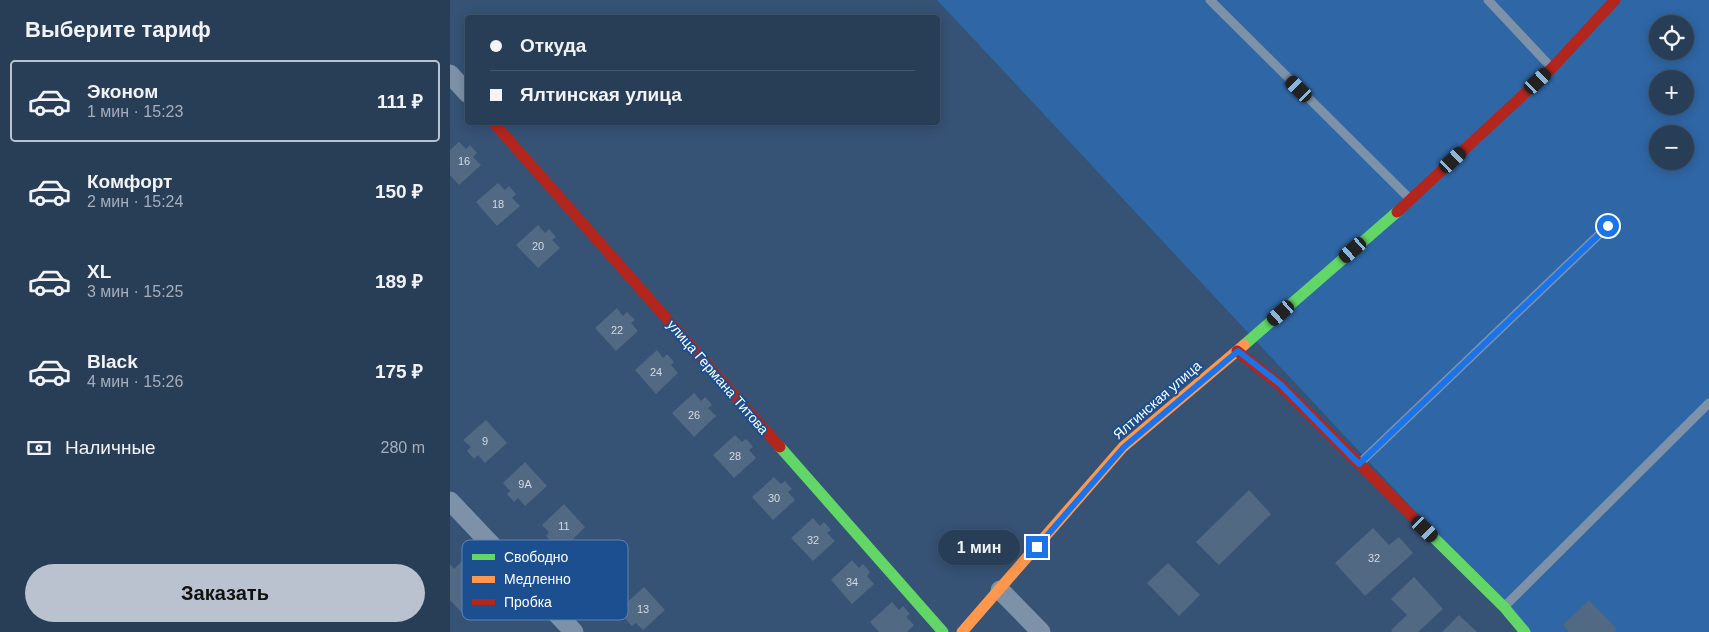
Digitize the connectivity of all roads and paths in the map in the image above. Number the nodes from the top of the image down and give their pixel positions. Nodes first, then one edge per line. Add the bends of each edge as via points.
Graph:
1 (1210, 0) edge
2 (1488, 0) edge
3 (1615, 0) edge
4 (1552, 68) junction
5 (450, 74) edge
6 (465, 91) edge
7 (496, 125) edge
8 (1411, 200) junction
9 (1608, 226) dead end
10 (1238, 351) junction
11 (1709, 403) edge
12 (1359, 464) junction
13 (450, 501) edge
14 (487, 540) edge
15 (1000, 590) junction
16 (1504, 607) junction
17 (563, 620) edge
18 (574, 632) edge
19 (942, 632) edge
20 (962, 632) edge
21 (1041, 632) edge
22 (1525, 632) edge

1 - 8 lane
2 - 4 lane
3 - 4 street, Ялтинская улица
4 - 8 street, Ялтинская улица
5 - 6 street
7 - 19 street, улица Германа Титова
8 - 10 street, Ялтинская улица
9 - 12 lane
10 - 12 street via 1280,384
10 - 15 street, Ялтинская улица via 1124,447
11 - 16 lane
12 - 16 street
13 - 14 street
15 - 20 street, Ялтинская улица
15 - 21 street
16 - 22 street
17 - 18 street

